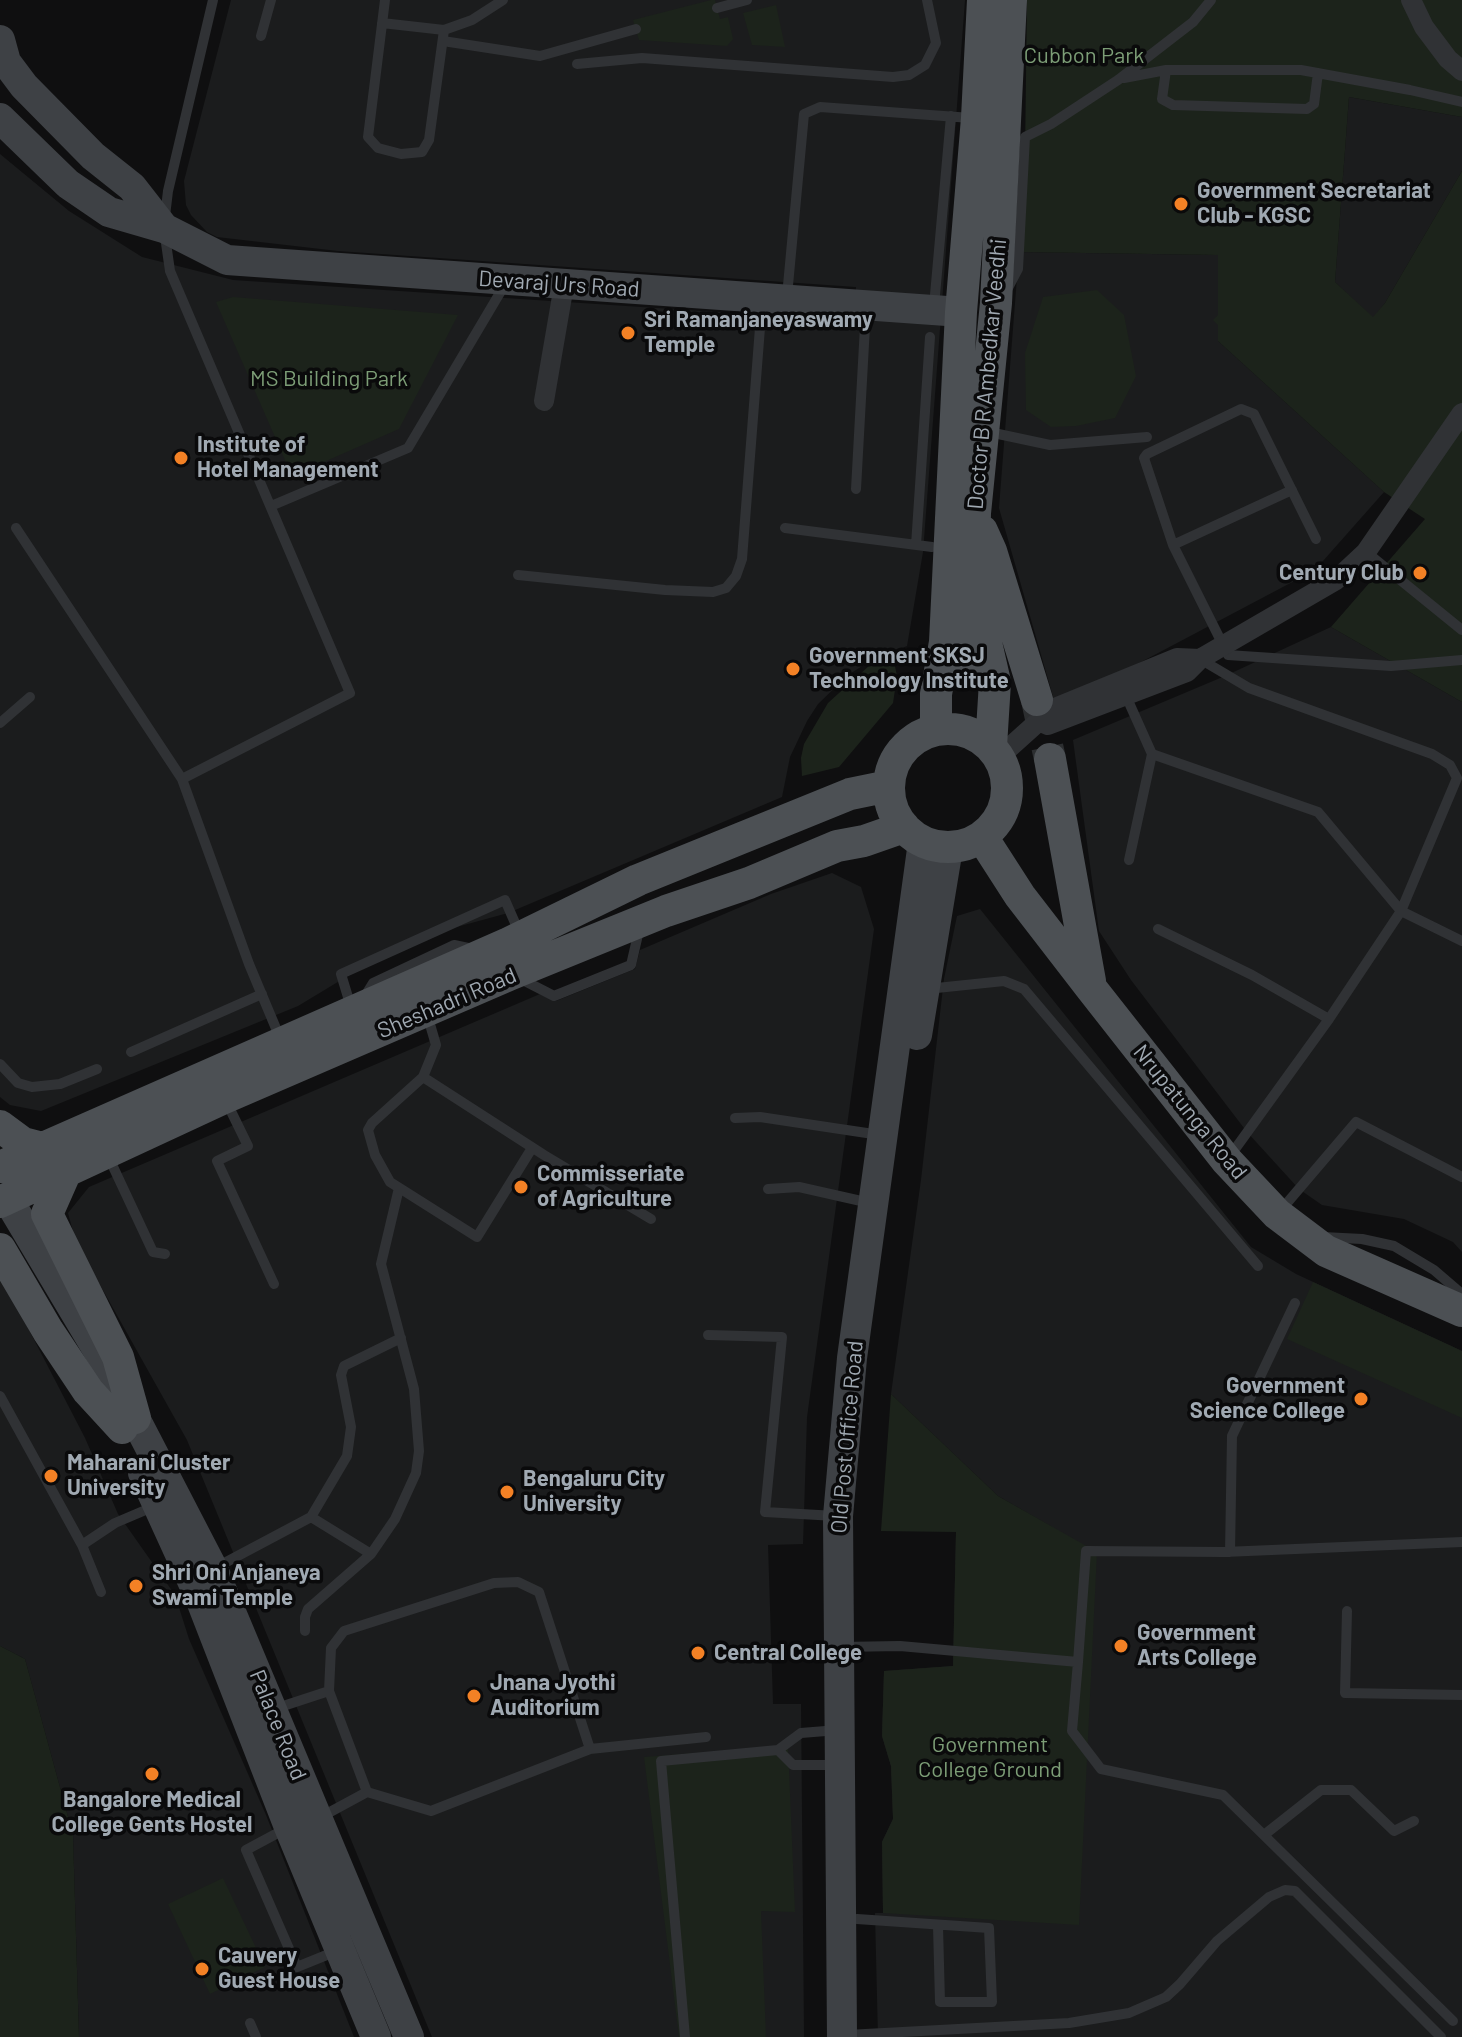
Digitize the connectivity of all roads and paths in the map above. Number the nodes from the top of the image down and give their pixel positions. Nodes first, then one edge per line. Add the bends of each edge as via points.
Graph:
1 (213, 0) edge
2 (271, 0) edge
3 (385, 0) edge
4 (503, 0) edge
5 (747, 0) edge
6 (927, 0) edge
7 (983, 0) edge
8 (1011, 0) edge
9 (1211, 0) edge
10 (1411, 0) edge
11 (717, 8) dead end
12 (382, 23) junction
13 (636, 29) dead end
14 (443, 35) junction
15 (261, 36) dead end
16 (0, 40) edge
17 (577, 64) dead end
18 (1166, 70) junction
19 (1462, 71) edge
20 (1318, 73) junction
21 (1118, 80) junction
22 (1462, 102) edge
23 (0, 118) edge
24 (978, 121) junction
25 (1024, 156) junction
26 (164, 228) junction
27 (507, 280) junction
28 (564, 285) junction
29 (774, 300) junction
30 (996, 303) junction
31 (866, 306) junction
32 (942, 320) junction
33 (544, 401) dead end
34 (1462, 413) edge
35 (983, 431) junction
36 (1147, 437) dead end
37 (856, 489) dead end
38 (1292, 490) junction
39 (271, 506) junction
40 (975, 513) junction
41 (16, 528) dead end
42 (785, 528) dead end
43 (1316, 539) dead end
44 (916, 545) junction
45 (1173, 545) junction
46 (932, 547) dead end
47 (1366, 552) junction
48 (518, 575) dead end
49 (977, 603) junction
50 (1462, 630) edge
51 (945, 642) junction
52 (1222, 646) junction
53 (1200, 659) junction
54 (1462, 660) edge
55 (1126, 696) junction
56 (30, 697) dead end
57 (1038, 710) junction
58 (0, 723) edge
59 (936, 729) junction
60 (995, 752) junction
61 (1152, 754) junction
62 (1050, 759) tunnel mouth
63 (182, 779) junction
64 (889, 786) junction
65 (982, 837) junction
66 (925, 839) junction
67 (1129, 860) dead end
68 (1401, 911) junction
69 (1158, 929) dead end
70 (521, 937) junction
71 (1462, 941) edge
72 (501, 963) junction
73 (1091, 988) junction
74 (924, 989) junction
75 (262, 994) junction
76 (354, 1012) junction
77 (426, 1012) junction
78 (1329, 1019) junction
79 (282, 1044) junction
80 (131, 1052) dead end
81 (0, 1064) edge
82 (97, 1069) dead end
83 (423, 1077) junction
84 (224, 1098) junction
85 (735, 1118) dead end
86 (0, 1126) edge
87 (882, 1135) junction
88 (532, 1148) junction
89 (106, 1153) junction
90 (56, 1160) junction
91 (1227, 1161) junction
92 (0, 1167) edge
93 (1462, 1177) edge
94 (399, 1188) junction
95 (768, 1189) dead end
96 (872, 1203) junction
97 (4, 1210) edge
98 (1277, 1214) junction
99 (651, 1219) dead end
100 (1305, 1237) junction
101 (0, 1249) edge
102 (165, 1254) dead end
103 (1258, 1266) dead end
104 (274, 1284) dead end
105 (1462, 1294) edge
106 (1295, 1303) dead end
107 (1462, 1311) edge
108 (708, 1335) dead end
109 (401, 1338) junction
110 (0, 1396) edge
111 (128, 1423) junction
112 (157, 1506) junction
113 (838, 1516) junction
114 (311, 1517) junction
115 (1462, 1542) edge
116 (82, 1545) junction
117 (1230, 1552) junction
118 (371, 1554) junction
119 (213, 1569) junction
120 (101, 1592) dead end
121 (1347, 1611) dead end
122 (305, 1631) dead end
123 (847, 1647) junction
124 (1078, 1662) junction
125 (329, 1691) junction
126 (1462, 1695) edge
127 (272, 1710) junction
128 (840, 1730) junction
129 (706, 1737) dead end
130 (590, 1749) junction
131 (778, 1750) junction
132 (840, 1765) junction
133 (367, 1792) junction
134 (1414, 1821) dead end
135 (303, 1823) junction
136 (1264, 1835) junction
137 (857, 1919) junction
138 (938, 1926) junction
139 (339, 1949) junction
140 (1453, 2021) dead end
141 (250, 2023) dead end
142 (931, 2034) edge
143 (851, 2036) edge
144 (256, 2037) edge
145 (376, 2037) edge
146 (409, 2037) edge
147 (685, 2037) edge
148 (1441, 2037) edge

1 - 26 lane
2 - 15 lane
3 - 12 lane
4 - 14 lane
5 - 11 lane
6 - 17 lane via 936,43 925,65 909,75 642,58
7 - 24 main road, Doctor B R Ambedkar Veedhi
8 - 24 main road, Doctor B R Ambedkar Veedhi
9 - 21 lane via 1193,22
10 - 19 street via 1424,27
12 - 14 lane
12 - 14 lane via 368,137 378,148 401,154 422,152 429,140
13 - 14 lane via 540,56
16 - 26 street, Devaraj Urs Road via 6,62 24,86 132,187
18 - 20 lane
18 - 20 lane via 1162,99 1173,105 1307,109 1314,104
18 - 21 lane
20 - 22 lane
21 - 25 lane via 1025,137
23 - 26 street, Devaraj Urs Road via 68,184 109,212
24 - 25 lane via 1018,143
24 - 29 lane via 820,107 804,114
24 - 30 main road, Doctor B R Ambedkar Veedhi
24 - 32 main road, Doctor B R Ambedkar Veedhi
25 - 30 lane via 1018,269
26 - 27 street, Devaraj Urs Road via 227,260
26 - 39 lane via 170,271
27 - 28 street, Devaraj Urs Road
27 - 39 lane via 408,448
28 - 29 street, Devaraj Urs Road
28 - 33 street
29 - 31 street, Devaraj Urs Road
29 - 48 lane via 742,559 726,588 665,590
30 - 35 main road, Doctor B R Ambedkar Veedhi
31 - 32 street, Devaraj Urs Road
31 - 37 lane
32 - 44 lane
32 - 51 main road, Doctor B R Ambedkar Veedhi
34 - 47 street
35 - 36 lane via 1050,445
35 - 40 main road, Doctor B R Ambedkar Veedhi
38 - 43 lane
38 - 45 lane
38 - 45 lane via 1254,414 1241,409 1144,458
39 - 63 lane via 350,693
40 - 49 main road, Doctor B R Ambedkar Veedhi
40 - 57 main road
41 - 63 lane
42 - 44 lane
44 - 46 lane
45 - 52 lane
47 - 50 lane
47 - 52 street via 1336,580
49 - 51 main road via 963,667 956,670 948,660
49 - 60 main road, Doctor B R Ambedkar Veedhi via 995,682
51 - 59 main road, Doctor B R Ambedkar Veedhi
52 - 53 street
52 - 54 lane via 1228,655 1391,666
53 - 55 street via 1187,672
53 - 57 street via 1177,658 1045,712
53 - 68 lane via 1249,688 1450,765 1457,778
55 - 57 street via 1048,725
55 - 61 lane
56 - 58 lane
57 - 60 street
59 - 60 main road via 957,728 977,735
59 - 64 main road via 901,751
60 - 65 main road via 1004,765 1006,806
61 - 67 lane
61 - 68 lane via 1318,812
62 - 73 main road
63 - 75 lane
64 - 66 main road via 891,805
64 - 70 main road, Sheshadri Road via 850,794 638,880
65 - 66 main road via 965,845
65 - 73 main road, Nrupatunga Road
66 - 72 main road, Sheshadri Road via 837,846 641,923
66 - 74 street, Old Post Office Road
66 - 87 street, Old Post Office Road
68 - 71 lane
68 - 78 lane
69 - 78 lane
70 - 72 main road, Sheshadri Road
70 - 76 lane via 505,900 491,906 341,974
72 - 76 main road, Sheshadri Road
72 - 77 main road, Sheshadri Road
73 - 91 main road, Nrupatunga Road
74 - 103 lane via 1004,981 1024,989
74 - 123 street, Old Post Office Road via 862,1427
75 - 79 lane
75 - 80 lane
76 - 79 main road, Sheshadri Road
77 - 83 lane via 436,1045
77 - 84 main road, Sheshadri Road
78 - 91 lane
79 - 90 main road, Sheshadri Road
81 - 82 lane via 18,1083 32,1087 60,1084
83 - 88 lane
83 - 94 lane via 368,1130 375,1155
84 - 89 main road, Sheshadri Road
84 - 104 lane via 248,1146 217,1161
85 - 87 lane
86 - 90 main road
87 - 96 street, Old Post Office Road
88 - 94 lane via 477,1237
88 - 99 lane
89 - 90 main road, Sheshadri Road
89 - 102 lane via 153,1252
90 - 92 main road, Sheshadri Road
90 - 97 main road, Sheshadri Road
90 - 111 main road via 47,1214 118,1357
91 - 98 main road, Nrupatunga Road
93 - 98 lane via 1356,1122
94 - 109 lane via 381,1257
95 - 96 lane via 799,1187
96 - 113 street, Old Post Office Road
97 - 111 street via 112,1374
98 - 100 main road, Nrupatunga Road
100 - 105 lane via 1394,1246
100 - 107 main road, Nrupatunga Road
101 - 111 main road via 88,1391
106 - 117 lane via 1232,1436
108 - 113 lane via 782,1337 765,1512
109 - 114 lane via 344,1366 341,1375 351,1427 347,1456
109 - 118 lane via 414,1389 416,1473
110 - 116 lane
111 - 112 street, Palace Road
111 - 119 street, Palace Road
112 - 116 lane via 115,1523
112 - 135 street, Palace Road
113 - 123 street, Old Post Office Road
114 - 118 lane
114 - 119 lane
115 - 117 lane
116 - 120 lane
117 - 124 lane via 1086,1551
118 - 122 lane via 308,1609
119 - 127 street, Palace Road
121 - 126 lane via 1345,1693
123 - 124 lane via 900,1646
123 - 128 street, Old Post Office Road
123 - 137 street, Old Post Office Road
124 - 136 lane via 1072,1731 1101,1769 1223,1795
125 - 127 lane
125 - 130 lane via 331,1648 344,1631 494,1583 518,1582 539,1592
125 - 133 lane
127 - 135 street, Palace Road
128 - 131 lane via 801,1733
128 - 132 street, Old Post Office Road
129 - 130 lane
130 - 133 lane via 431,1811
131 - 132 lane via 793,1765
131 - 147 lane via 661,1761
132 - 143 street, Old Post Office Road
133 - 135 lane
134 - 136 lane via 1394,1831 1351,1790 1321,1790
135 - 139 street, Palace Road
135 - 139 lane via 246,1850 297,1967
135 - 146 street, Palace Road
136 - 140 lane
137 - 138 lane
137 - 143 street, Old Post Office Road
138 - 138 lane via 989,1928 992,2002 940,2002
139 - 145 street, Palace Road
141 - 144 lane
142 - 143 lane
142 - 148 lane via 1069,2023 1149,2006 1180,1984 1228,1931 1285,1890 1295,1891

